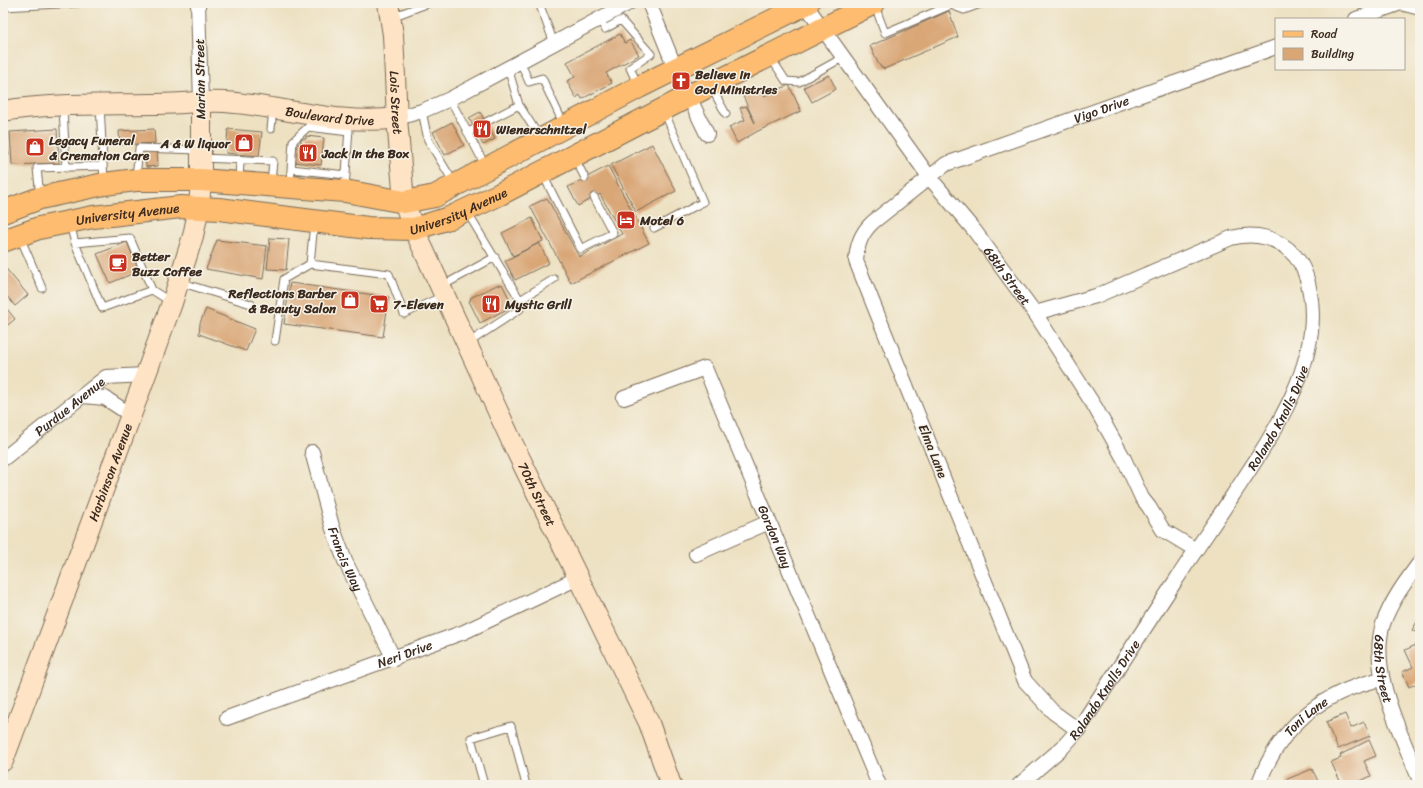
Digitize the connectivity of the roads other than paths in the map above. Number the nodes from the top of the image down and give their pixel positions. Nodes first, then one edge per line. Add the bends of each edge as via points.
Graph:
1 (78, 3) edge
2 (198, 3) edge
3 (429, 3) edge
4 (539, 3) edge
5 (630, 3) edge
6 (648, 3) edge
7 (874, 3) edge
8 (984, 3) edge
9 (807, 4) edge
10 (3, 7) edge
11 (1420, 8) edge
12 (389, 10) edge
13 (599, 18) junction
14 (1359, 18) edge
15 (822, 28) junction
16 (554, 43) junction
17 (1275, 47) edge
18 (769, 55) junction
19 (844, 58) junction
20 (520, 61) junction
21 (508, 68) junction
22 (676, 70) junction
23 (710, 85) junction
24 (639, 87) junction
25 (689, 96) junction
26 (450, 99) junction
27 (201, 102) junction
28 (100, 105) junction
29 (519, 105) junction
30 (63, 107) junction
31 (273, 108) junction
32 (663, 109) junction
33 (3, 111) edge
34 (422, 111) junction
35 (726, 114) dead end
36 (397, 118) junction
37 (486, 122) dead end
38 (349, 126) junction
39 (565, 128) junction
40 (270, 129) dead end
41 (475, 129) dead end
42 (467, 132) junction
43 (707, 134) dead end
44 (541, 140) junction
45 (201, 154) junction
46 (573, 156) junction
47 (240, 160) junction
48 (66, 168) junction
49 (488, 168) junction
50 (542, 173) junction
51 (103, 175) junction
52 (585, 178) dead end
53 (930, 178) junction
54 (136, 180) junction
55 (201, 180) junction
56 (284, 180) junction
57 (239, 183) junction
58 (345, 183) junction
59 (455, 186) junction
60 (594, 197) dead end
61 (40, 198) junction
62 (404, 202) junction
63 (199, 207) junction
64 (5, 209) edge
65 (466, 210) junction
66 (314, 221) junction
67 (70, 222) junction
68 (654, 228) dead end
69 (414, 229) junction
70 (11, 238) edge
71 (75, 243) junction
72 (494, 257) junction
73 (310, 264) junction
74 (554, 279) dead end
75 (179, 282) junction
76 (42, 288) dead end
77 (152, 290) junction
78 (443, 291) junction
79 (520, 300) junction
80 (172, 302) junction
81 (251, 304) dead end
82 (1035, 313) junction
83 (275, 341) dead end
84 (467, 344) junction
85 (145, 375) junction
86 (82, 396) junction
87 (624, 398) dead end
88 (131, 415) junction
89 (312, 452) dead end
90 (3, 459) edge
91 (769, 522) junction
92 (1196, 550) junction
93 (696, 554) dead end
94 (1420, 562) edge
95 (578, 578) junction
96 (394, 658) junction
97 (1382, 679) junction
98 (227, 718) dead end
99 (1078, 730) junction
100 (3, 761) edge
101 (1420, 782) edge
102 (484, 785) edge
103 (526, 785) edge
104 (671, 785) edge
105 (879, 785) edge
106 (1018, 785) edge
107 (1258, 785) edge

1 - 10 lane
2 - 27 street, Marian Street
3 - 12 lane
4 - 16 lane
5 - 13 street, Boulevard Drive
6 - 22 street
7 - 8 lane via 885,33 951,5 964,10
7 - 15 main road, University Avenue
9 - 15 street, 68th Street
9 - 22 main road, University Avenue
11 - 14 street via 1401,4
12 - 36 street, Lois Street via 393,35
13 - 16 street, Boulevard Drive
13 - 24 lane via 606,29 621,20 651,54 630,68
15 - 18 main road, University Avenue
15 - 19 street, 68th Street
16 - 20 street, Boulevard Drive
17 - 53 street, Vigo Drive via 946,164
18 - 19 lane via 786,81 799,82
18 - 23 main road, University Avenue
19 - 53 street, 68th Street
20 - 21 street, Boulevard Drive
20 - 39 lane via 529,82 542,78
21 - 26 street, Boulevard Drive
21 - 29 lane
22 - 24 main road, University Avenue
22 - 25 street
23 - 25 main road, University Avenue
23 - 35 lane
24 - 39 main road, University Avenue
25 - 32 main road, University Avenue
25 - 43 street
26 - 34 street, Boulevard Drive
26 - 42 lane
27 - 28 street, Boulevard Drive
27 - 31 street, Boulevard Drive
27 - 45 street, Marian Street
28 - 30 street, Boulevard Drive
28 - 51 lane
29 - 37 lane
29 - 44 lane
30 - 33 street, Boulevard Drive
30 - 48 lane
31 - 38 street, Boulevard Drive
31 - 40 lane
32 - 46 main road, University Avenue
32 - 68 lane via 703,202
34 - 36 street, Boulevard Drive
34 - 59 lane via 428,140
36 - 38 street, Boulevard Drive
36 - 62 street, Lois Street
38 - 56 lane via 308,127 293,142
38 - 58 lane
39 - 44 main road, University Avenue
41 - 42 lane
42 - 49 lane
44 - 49 main road, University Avenue
45 - 47 lane
45 - 54 lane via 139,148
45 - 55 street, Marian Street
46 - 50 main road, University Avenue
46 - 52 lane
47 - 56 lane via 273,161
47 - 57 lane
48 - 51 lane
48 - 61 lane via 38,168
49 - 59 main road, University Avenue
50 - 60 lane via 581,249 613,233
50 - 65 main road, University Avenue
51 - 54 main road, University Avenue
51 - 61 main road, University Avenue
53 - 82 street, 68th Street via 974,230
53 - 99 street, Elma Lane via 868,228 860,240 856,261 1026,681 1053,712
54 - 55 main road, University Avenue
55 - 57 main road, University Avenue
55 - 63 street, Harbinson Avenue
56 - 57 main road, University Avenue
56 - 58 main road, University Avenue
58 - 62 main road, University Avenue
59 - 62 main road, University Avenue via 436,196
61 - 64 main road, University Avenue
62 - 69 street, 70th Street
63 - 66 main road, University Avenue
63 - 67 main road, University Avenue via 93,217
63 - 75 street, Harbinson Avenue
65 - 69 main road, University Avenue
65 - 72 lane
66 - 69 main road, University Avenue via 368,228
66 - 73 lane
67 - 70 main road, University Avenue via 39,228
67 - 71 lane
69 - 78 street, 70th Street
70 - 76 lane
71 - 77 lane via 130,238
71 - 77 lane via 102,308
72 - 78 lane
72 - 79 lane
73 - 78 lane via 389,274 404,314
73 - 83 lane via 284,279
74 - 79 lane
75 - 80 street, Harbinson Avenue
75 - 81 lane
77 - 80 lane
78 - 84 street, 70th Street
79 - 84 lane via 520,309
80 - 85 street, Harbinson Avenue
82 - 92 street, 68th Street via 1095,407 1142,498 1163,530
82 - 92 street, Rolando Knolls Drive via 1096,296 1145,273 1240,236 1258,235 1275,240 1297,258 1306,275 1312,301 1312,328 1306,360 1272,437
84 - 95 street, 70th Street
85 - 86 street, Purdue Avenue via 106,377
85 - 88 street, Harbinson Avenue
86 - 88 street via 105,398
86 - 90 street, Purdue Avenue
87 - 91 street, Gordon Way via 705,368
88 - 100 street, Harbinson Avenue
89 - 96 street, Francis Way via 332,526 345,561
91 - 93 street
91 - 105 street, Gordon Way
92 - 99 street, Rolando Knolls Drive
94 - 97 street, 68th Street via 1396,597 1383,625 1379,660
95 - 96 street, Neri Drive via 464,632
95 - 104 street, 70th Street via 650,723
96 - 98 street, Neri Drive
97 - 101 street, 68th Street
97 - 107 street, Toni Lane via 1338,693 1304,715 1277,746
99 - 106 street, Rolando Knolls Drive via 1063,747
102 - 103 lane via 471,738 510,726

